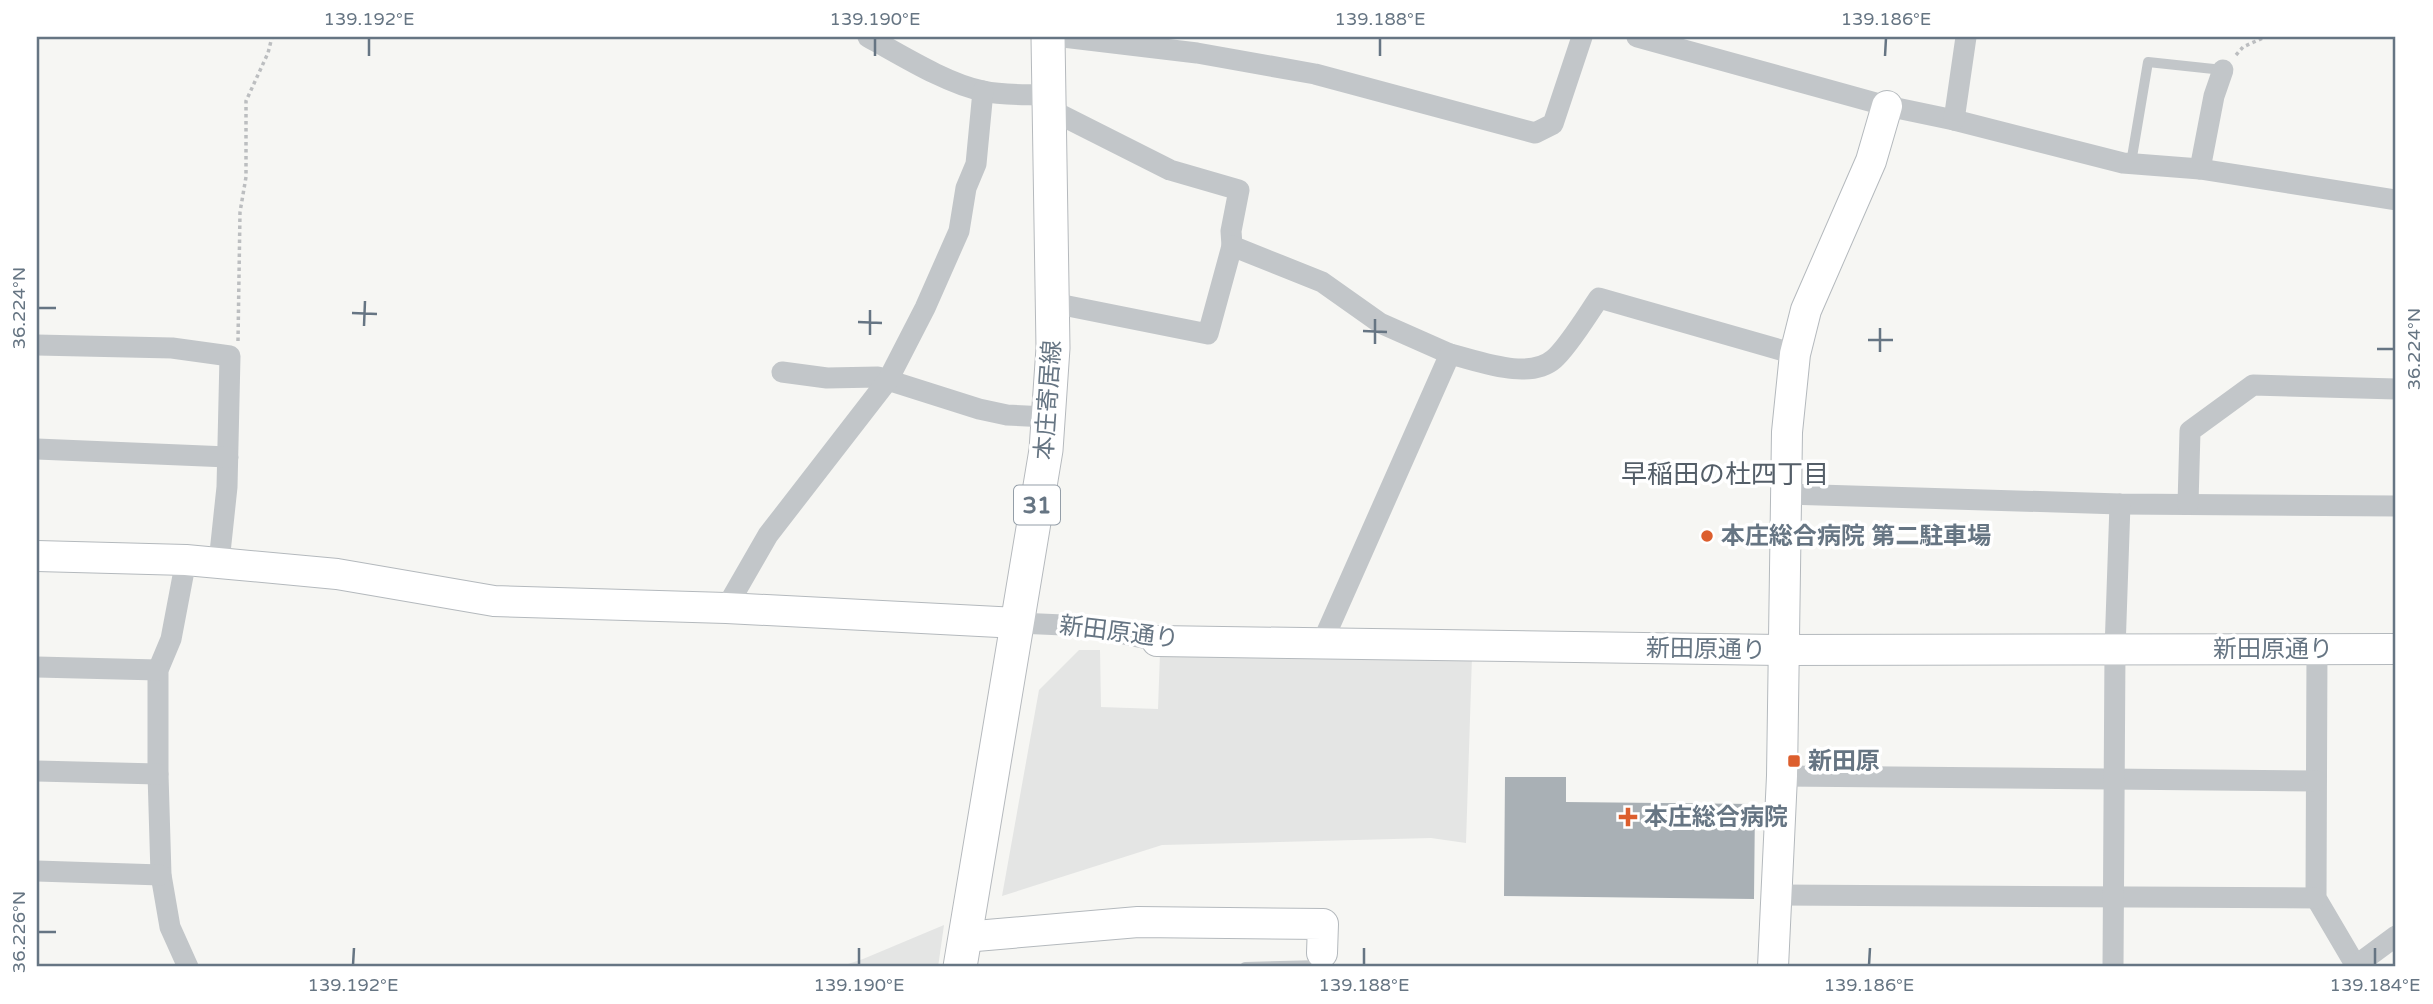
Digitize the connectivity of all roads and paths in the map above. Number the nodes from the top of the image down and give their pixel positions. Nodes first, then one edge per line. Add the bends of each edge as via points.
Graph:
1 (272, 37) edge
2 (869, 37) edge
3 (1048, 37) edge
4 (1063, 37) edge
5 (1582, 37) edge
6 (1637, 37) edge
7 (1966, 37) edge
8 (2265, 37) edge
9 (2223, 70) junction
10 (983, 92) junction
11 (1049, 102) junction
12 (1887, 106) junction
13 (1954, 120) junction
14 (2131, 163) junction
15 (2200, 169) junction
16 (2396, 200) edge
17 (1232, 246) junction
18 (1053, 303) junction
19 (37, 345) edge
20 (1450, 354) junction
21 (1795, 354) junction
22 (230, 356) junction
23 (782, 372) dead end
24 (888, 380) junction
25 (2396, 389) edge
26 (1047, 417) junction
27 (37, 449) edge
28 (228, 457) junction
29 (1786, 494) junction
30 (2120, 504) junction
31 (2188, 504) junction
32 (2396, 506) edge
33 (37, 556) edge
34 (186, 560) junction
35 (219, 562) junction
36 (726, 608) junction
37 (1018, 623) junction
38 (1157, 640) joint
39 (1322, 643) junction
40 (2115, 649) junction
41 (2317, 649) junction
42 (2396, 649) edge
43 (1783, 650) junction
44 (37, 667) edge
45 (158, 670) junction
46 (37, 771) edge
47 (158, 774) junction
48 (1782, 776) junction
49 (2115, 780) junction
50 (2316, 782) junction
51 (37, 871) edge
52 (161, 875) junction
53 (1775, 895) junction
54 (2115, 897) junction
55 (2316, 898) junction
56 (2396, 936) edge
57 (962, 952) edge
58 (1322, 953) joint
59 (188, 967) edge
60 (1245, 967) edge
61 (1773, 967) edge
62 (2113, 967) edge
63 (2355, 967) edge

1 - 22 path via 246,101 238,342
2 - 10 street
3 - 11 main road, 本庄寄居線 / 31
4 - 5 street via 1197,53 1315,74 1535,133 1553,124
6 - 12 street
7 - 13 street
8 - 9 path via 2243,47
9 - 14 lane via 2148,62
9 - 15 street
10 - 11 street
10 - 24 street via 976,164 966,188 959,231
11 - 17 street via 1170,170 1239,190
11 - 18 main road, 本庄寄居線 / 31
12 - 13 street
12 - 21 street via 1871,161 1806,310
13 - 14 street
14 - 15 street
15 - 16 street
17 - 18 street via 1208,334
17 - 20 street via 1322,282 1380,323
18 - 26 main road, 本庄寄居線 / 31
19 - 22 street via 172,348
20 - 21 street via 1522,370 1543,366 1555,358 1599,298
20 - 39 street
21 - 29 street
22 - 28 street
23 - 24 street via 827,379
24 - 26 street via 979,409
24 - 36 street via 768,535
25 - 31 street via 2253,385 2190,431
26 - 37 main road, 本庄寄居線 / 31 via 1046,450
27 - 28 street
28 - 35 street
29 - 30 street
29 - 43 street
30 - 31 street
30 - 40 street
31 - 32 street
33 - 34 street
34 - 35 street
34 - 45 street via 171,639
35 - 36 street via 337,573 494,601
36 - 37 street
37 - 38 street, 新田原通り via 1086,626
37 - 57 main road, 本庄寄居線 / 31
38 - 39 street, 新田原通り
39 - 43 street, 新田原通り
40 - 41 street, 新田原通り
40 - 43 street, 新田原通り
40 - 49 street
41 - 42 street, 新田原通り
41 - 50 street
43 - 48 street
44 - 45 street
45 - 47 street
46 - 47 street
47 - 52 street
48 - 49 street
48 - 53 street
49 - 50 street
49 - 54 street
50 - 55 street
51 - 52 street
52 - 59 street via 170,927
53 - 54 street
53 - 61 street
54 - 55 street
54 - 62 street
55 - 63 street
56 - 63 street
57 - 58 street via 1138,922 1323,925
58 - 60 lane via 1322,965

